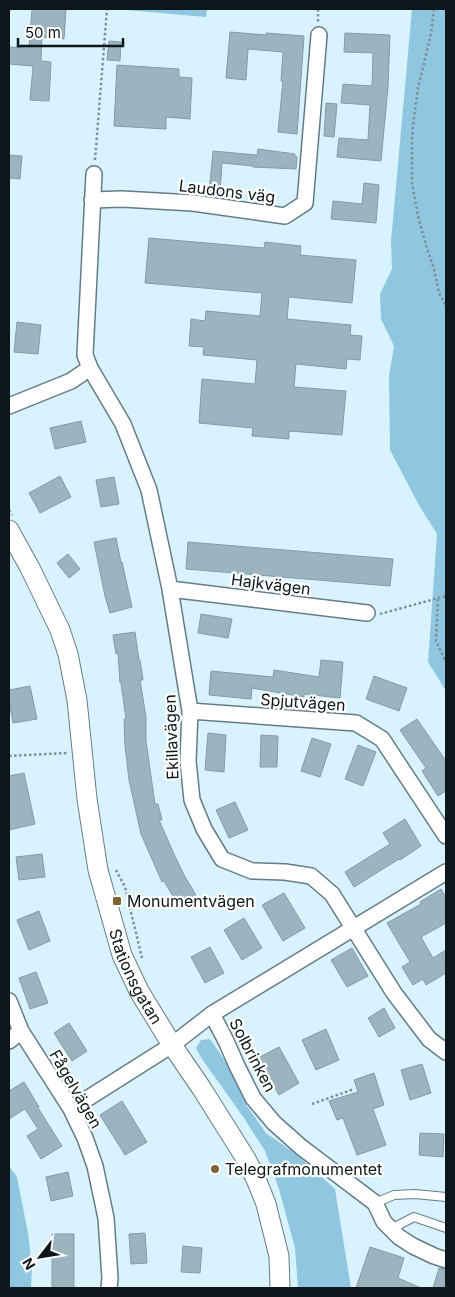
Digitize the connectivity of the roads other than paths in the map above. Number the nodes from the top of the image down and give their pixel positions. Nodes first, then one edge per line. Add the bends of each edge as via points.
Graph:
1 (319, 35) dead end
2 (94, 174) road end
3 (92, 200) junction
4 (90, 368) junction
5 (9, 406) edge
6 (11, 524) edge
7 (170, 589) junction
8 (367, 613) road end
9 (190, 711) junction
10 (446, 836) edge
11 (446, 872) edge
12 (354, 928) junction
13 (9, 1001) edge
14 (212, 1014) junction
15 (21, 1032) junction
16 (9, 1041) edge
17 (172, 1045) junction
18 (446, 1052) edge
19 (71, 1109) junction
20 (446, 1197) edge
21 (375, 1203) junction
22 (446, 1228) edge
23 (391, 1229) junction
24 (446, 1260) edge
25 (109, 1288) edge
26 (280, 1288) edge

1 - 3 street, Laudons väg via 305,204 285,216 193,203
2 - 3 street, Ekillavägen
3 - 4 street, Ekillavägen via 85,355
4 - 5 street via 71,381
4 - 7 street, Ekillavägen via 123,424 149,490
6 - 17 street, Stationsgatan via 65,646 77,700 93,844 109,913 129,972
7 - 8 street, Hajkvägen
7 - 9 street, Ekillavägen
9 - 10 street, Spjutvägen via 356,724 382,739
9 - 12 street, Ekillavägen via 188,760 192,800 204,830 222,859 252,871 311,876 332,894
11 - 12 street
12 - 14 street
12 - 18 street, Ekillavägen via 394,993 429,1039
13 - 15 street, Fågelvägen
14 - 17 street
14 - 21 street, Solbrinken via 253,1098 274,1123
15 - 16 street
15 - 19 street, Fågelvägen
17 - 19 street
17 - 26 street, Stationsgatan via 256,1179 279,1256
19 - 25 street, Fågelvägen via 95,1166 106,1218
20 - 21 lane via 401,1195
21 - 23 street, Solbrinken
22 - 23 lane via 414,1217
23 - 24 street, Solbrinken via 412,1246

